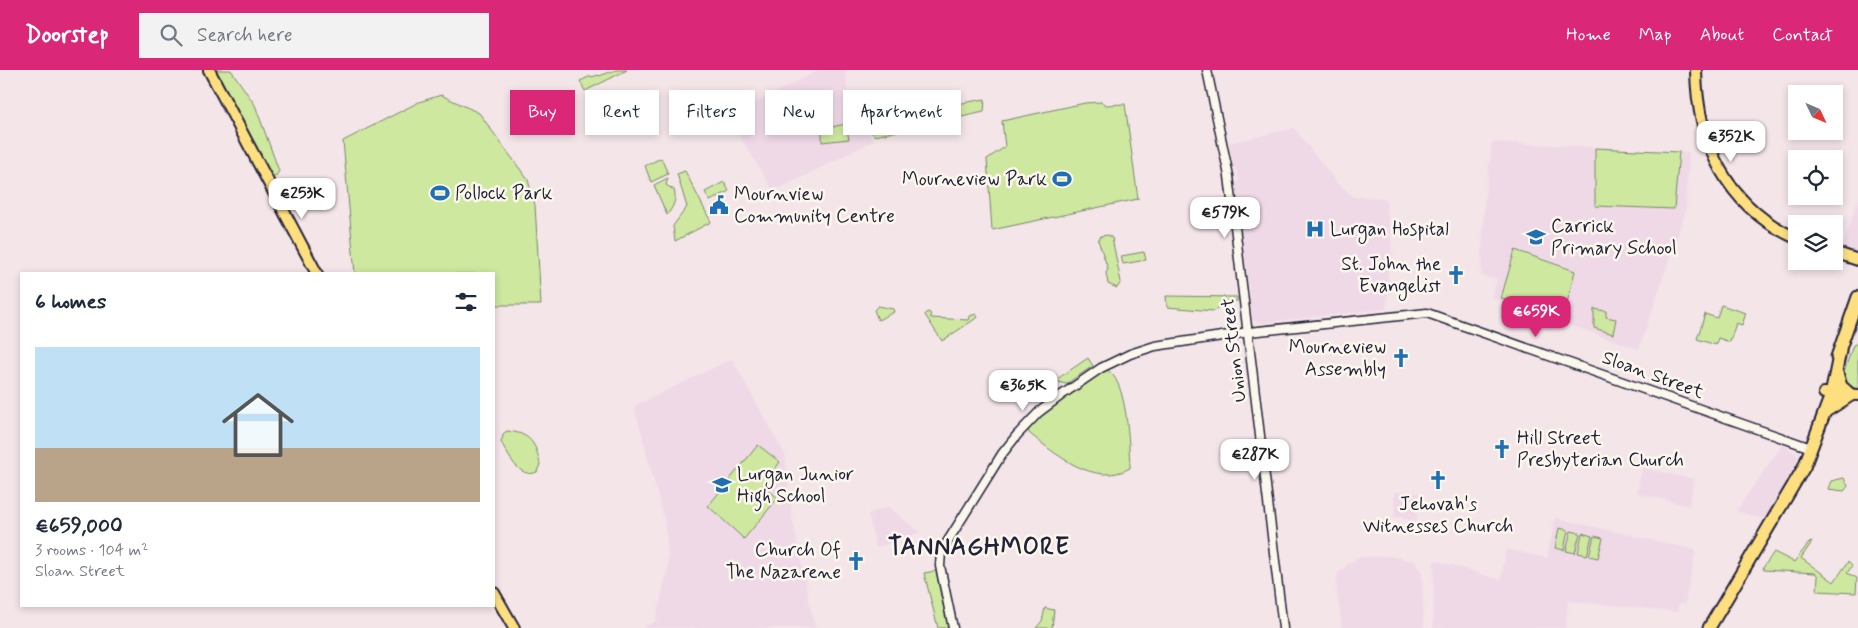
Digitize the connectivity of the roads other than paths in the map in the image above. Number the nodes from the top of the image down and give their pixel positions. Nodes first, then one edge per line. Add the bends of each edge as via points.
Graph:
1 (209, 70) edge
2 (1207, 70) edge
3 (1696, 70) edge
4 (1788, 234) edge
5 (1843, 255) edge
6 (1858, 260) edge
7 (316, 272) edge
8 (1858, 297) edge
9 (1249, 332) junction
10 (1840, 351) junction
11 (1837, 372) junction
12 (1827, 394) junction
13 (1855, 395) edge
14 (1826, 411) junction
15 (1811, 446) junction
16 (495, 595) edge
17 (514, 628) edge
18 (953, 628) edge
19 (1283, 628) edge
20 (1709, 628) edge

1 - 7 main road
2 - 9 street, Union Street via 1226,158
3 - 4 main road via 1699,115 1714,159 1744,202 1764,220
5 - 6 main road
8 - 10 highway
9 - 15 street, Sloan Street via 1426,313
9 - 18 street, Sloan Street via 1155,346 1121,357 1046,407 1021,430 1002,454 942,552 940,566
9 - 19 street, Union Street
10 - 11 highway
10 - 12 highway
11 - 12 highway
11 - 13 highway via 1841,386
12 - 13 main road
12 - 14 highway
12 - 15 highway via 1814,423
13 - 14 highway
14 - 15 highway
15 - 20 highway via 1796,484
16 - 17 main road

